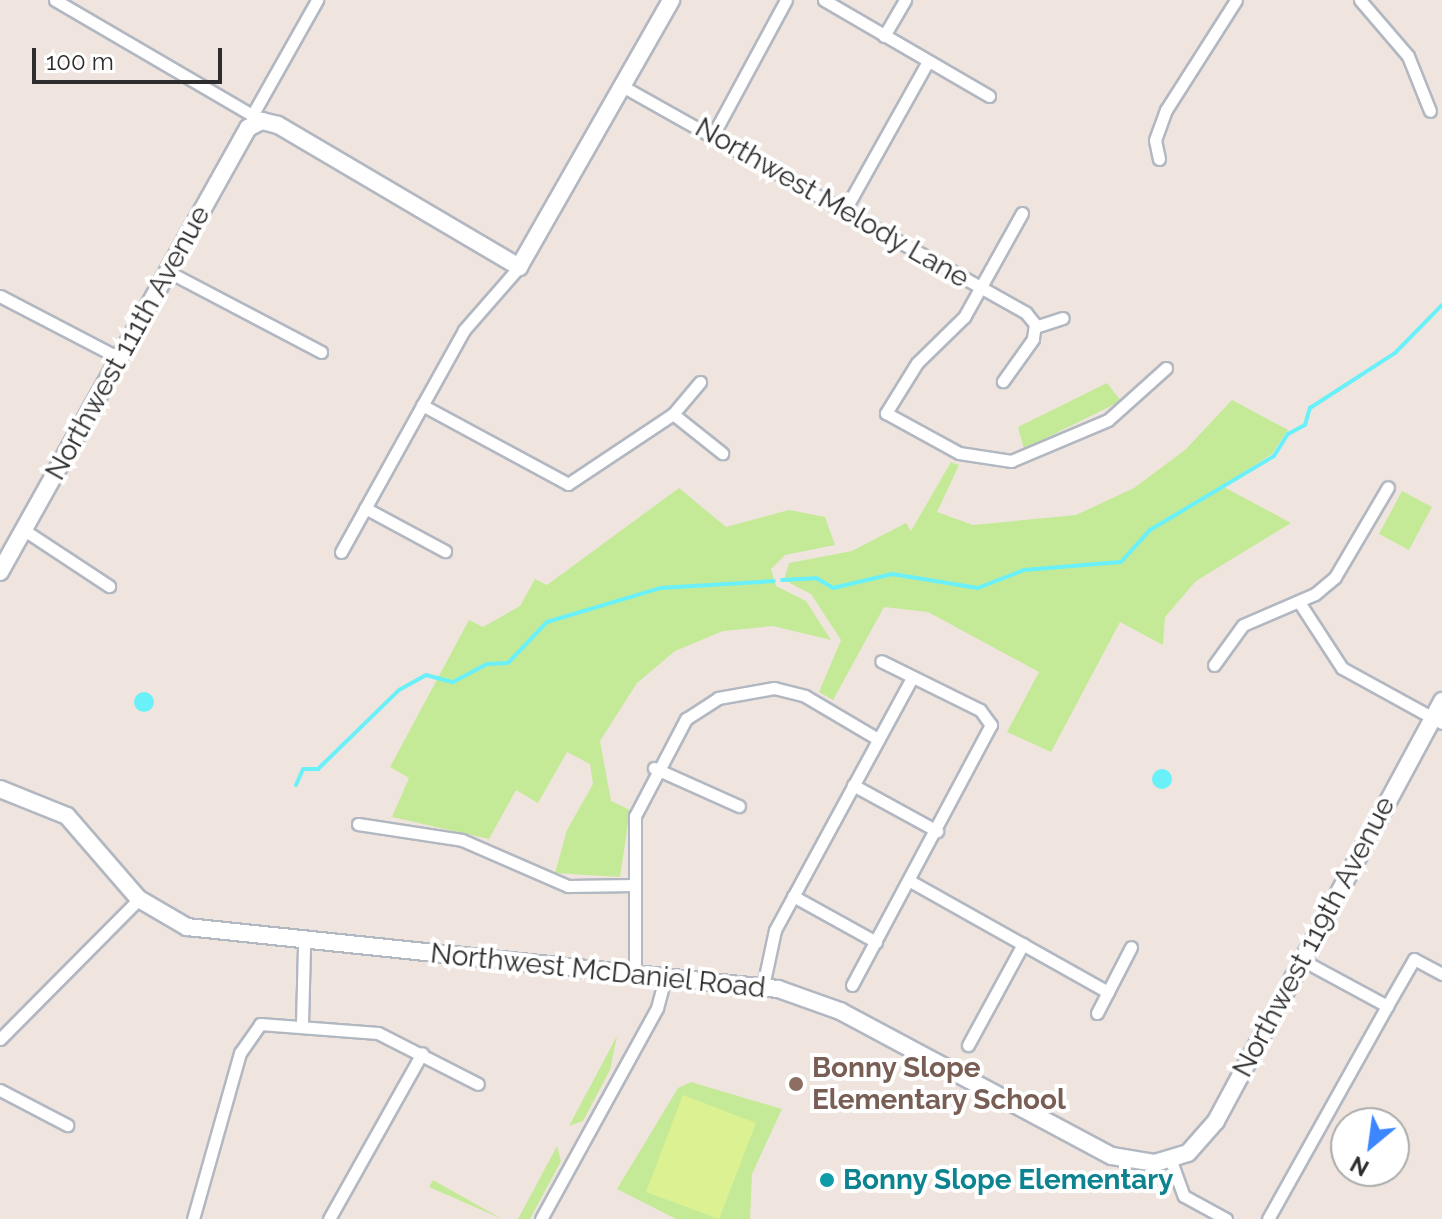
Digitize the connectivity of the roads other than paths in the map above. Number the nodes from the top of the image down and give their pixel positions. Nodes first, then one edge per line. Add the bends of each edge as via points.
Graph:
1 (55, 0) edge
2 (317, 0) edge
3 (671, 0) edge
4 (786, 0) edge
5 (824, 0) edge
6 (905, 0) edge
7 (1236, 0) edge
8 (1360, 0) edge
9 (884, 36) junction
10 (928, 61) junction
11 (622, 86) junction
12 (989, 96) dead end
13 (1430, 111) dead end
14 (258, 116) junction
15 (713, 135) junction
16 (1159, 159) dead end
17 (846, 208) junction
18 (1022, 213) dead end
19 (519, 267) junction
20 (167, 271) junction
21 (980, 287) junction
22 (0, 296) edge
23 (1063, 318) dead end
24 (1035, 327) junction
25 (321, 352) dead end
26 (119, 358) junction
27 (1166, 368) dead end
28 (1003, 381) dead end
29 (700, 382) dead end
30 (422, 405) junction
31 (673, 414) junction
32 (722, 453) dead end
33 (1388, 487) dead end
34 (365, 508) junction
35 (24, 530) junction
36 (445, 551) dead end
37 (341, 552) dead end
38 (0, 572) edge
39 (109, 586) dead end
40 (1299, 602) junction
41 (881, 661) dead end
42 (1214, 665) dead end
43 (911, 679) junction
44 (1442, 701) edge
45 (1437, 720) edge
46 (878, 739) junction
47 (654, 768) junction
48 (853, 785) junction
49 (0, 789) edge
50 (739, 806) dead end
51 (358, 824) dead end
52 (937, 831) junction
53 (910, 881) junction
54 (635, 885) junction
55 (793, 896) junction
56 (139, 899) junction
57 (876, 942) junction
58 (304, 944) junction
59 (1023, 944) junction
60 (1131, 947) dead end
61 (1302, 960) junction
62 (635, 972) junction
63 (1442, 974) edge
64 (666, 975) junction
65 (852, 985) dead end
66 (763, 986) junction
67 (1108, 992) junction
68 (1387, 1006) junction
69 (1097, 1013) dead end
70 (302, 1023) junction
71 (0, 1039) edge
72 (968, 1045) dead end
73 (422, 1053) junction
74 (478, 1084) dead end
75 (0, 1090) edge
76 (67, 1125) dead end
77 (1171, 1161) junction
78 (193, 1218) edge
79 (329, 1219) edge
80 (541, 1219) edge
81 (1226, 1219) edge
82 (1268, 1219) edge

1 - 14 street
2 - 14 street, Northwest 111th Avenue
3 - 11 street
4 - 15 street
5 - 9 street
6 - 9 street
7 - 16 street via 1166,110 1155,140
8 - 13 street via 1408,56
9 - 10 street
10 - 12 street
10 - 17 street
11 - 15 street, Northwest Melody Lane
11 - 19 street
14 - 19 street
14 - 20 street, Northwest 111th Avenue
15 - 17 street, Northwest Melody Lane
17 - 21 street, Northwest Melody Lane
18 - 21 street
19 - 30 street via 464,330
20 - 25 street
20 - 26 street, Northwest 111th Avenue
21 - 24 street, Northwest Melody Lane via 1026,313
21 - 27 street via 959,323 910,372 886,413 959,453 1019,459 1108,420
22 - 26 street
23 - 24 street
24 - 28 street via 1017,369
26 - 35 street, Northwest 111th Avenue
29 - 31 street
30 - 31 street via 561,484 586,478
30 - 34 street
31 - 32 street
33 - 40 street via 1343,567
34 - 36 street
34 - 37 street
35 - 38 street, Northwest 111th Avenue
35 - 39 street
40 - 42 street via 1243,625
40 - 45 street via 1342,668
41 - 43 street
43 - 46 street
43 - 52 street via 990,720
44 - 45 street, Northwest 119th Avenue
45 - 61 street, Northwest 119th Avenue
46 - 47 street via 805,696 755,688 718,698 686,719
46 - 48 street
47 - 50 street
47 - 54 street via 635,816
48 - 52 street
48 - 55 street
49 - 56 street, Northwest McDaniel Road via 67,816
51 - 54 street via 462,840 568,886
52 - 53 street
53 - 57 street
53 - 59 street
54 - 62 street
55 - 57 street
55 - 66 street via 769,944
56 - 58 street, Northwest McDaniel Road via 204,932
56 - 71 street
57 - 65 street
58 - 62 street, Northwest McDaniel Road
58 - 70 street
59 - 67 street
59 - 72 street
60 - 67 street
61 - 68 street
61 - 77 street, Northwest 119th Avenue via 1216,1121 1198,1145
62 - 64 street, Northwest McDaniel Road
63 - 68 street via 1414,959
64 - 66 street, Northwest McDaniel Road
64 - 80 street via 657,1008
66 - 77 street, Northwest McDaniel Road via 840,1011 1112,1156
67 - 69 street
68 - 82 street
70 - 73 street via 378,1033
70 - 78 street via 260,1024 240,1053
73 - 74 street
73 - 79 street
75 - 76 street
77 - 81 street via 1184,1196

